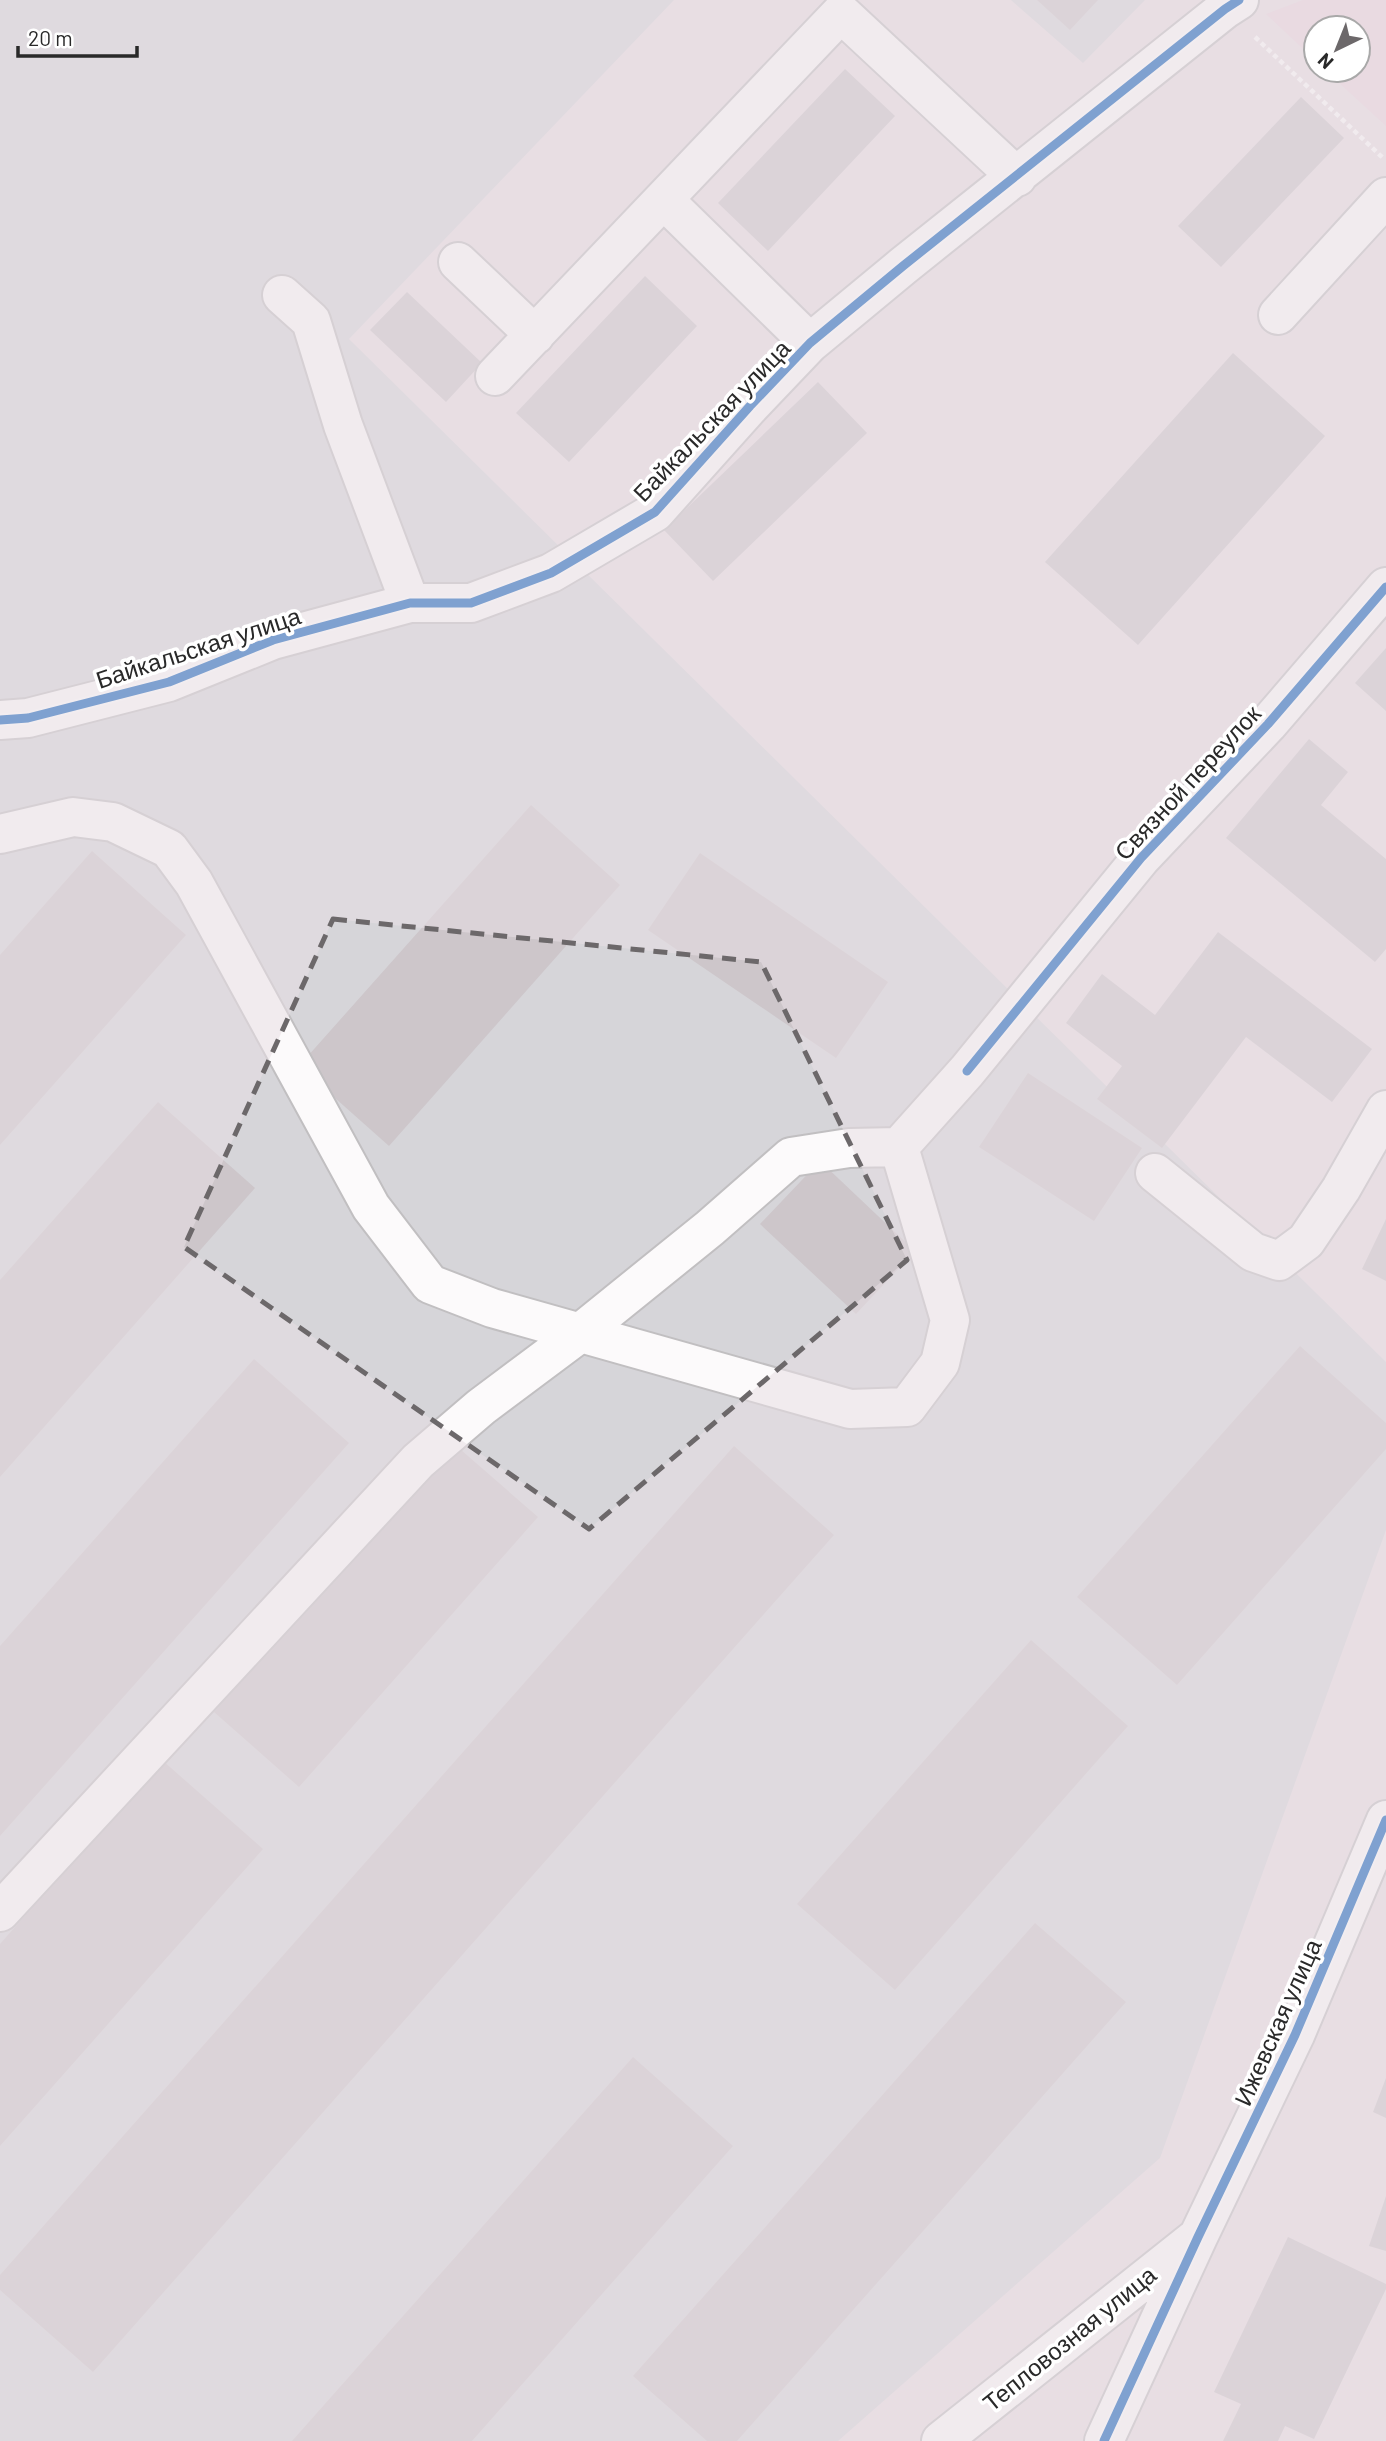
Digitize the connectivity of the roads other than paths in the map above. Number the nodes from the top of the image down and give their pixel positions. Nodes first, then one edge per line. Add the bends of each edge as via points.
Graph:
1 (1232, 4) edge
2 (1017, 177) junction
3 (1386, 197) edge
4 (664, 200) junction
5 (458, 262) dead end
6 (282, 295) dead end
7 (1278, 316) dead end
8 (535, 335) junction
9 (810, 343) junction
10 (495, 376) dead end
11 (1386, 587) edge
12 (410, 604) junction
13 (0, 720) edge
14 (0, 834) edge
15 (1386, 1110) edge
16 (899, 1147) junction
17 (1155, 1173) dead end
18 (580, 1333) junction
19 (1386, 1820) edge
20 (0, 1912) edge
21 (1198, 2236) junction
22 (941, 2441) edge
23 (1104, 2441) edge

1 - 2 street, Байкальская улица
2 - 4 street via 841,13
2 - 9 street, Байкальская улица
3 - 7 street
4 - 8 street
4 - 9 street
5 - 8 street
6 - 12 street via 311,321 343,425
8 - 10 street
9 - 12 street, Байкальская улица via 655,512 551,573 471,604
11 - 16 street, Связной переулок via 1268,724 1142,858
12 - 13 street, Байкальская улица via 272,640 169,682 28,718
14 - 18 street via 73,817 114,822 169,849 194,883 371,1207 430,1283 492,1308
15 - 17 street via 1306,1241 1279,1261 1253,1252
16 - 18 street via 849,1148 791,1157
16 - 18 street via 950,1320 940,1363 907,1407 850,1409
18 - 20 street via 418,1461
19 - 21 street, Ижевская улица via 1295,2035
21 - 22 street, Тепловозная улица
21 - 23 street, Ижевская улица

